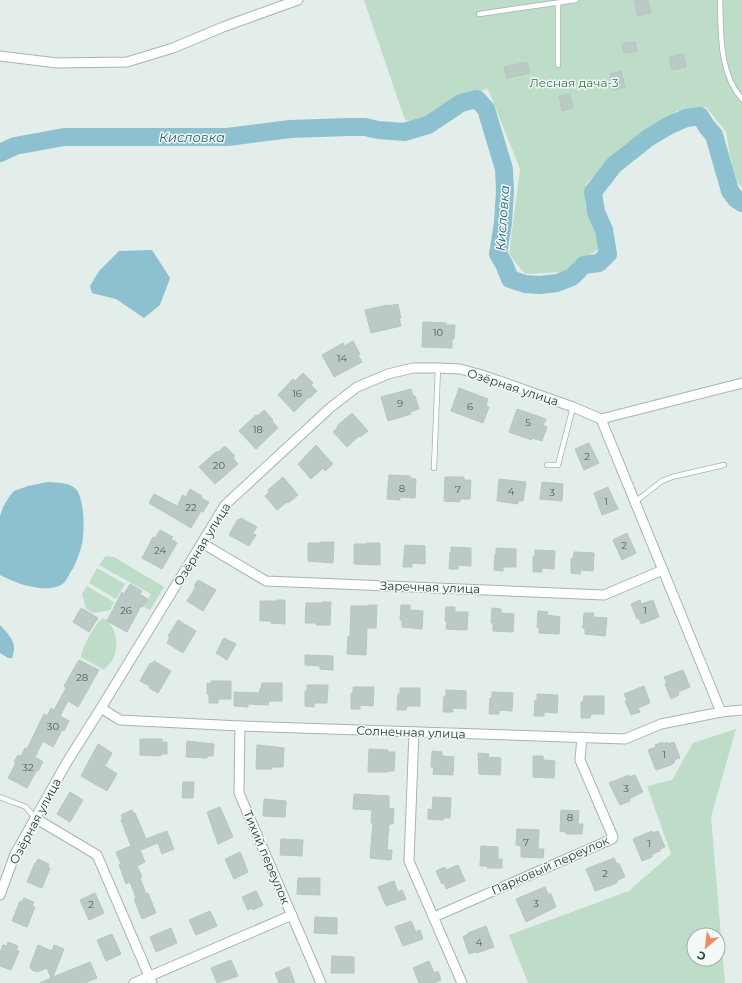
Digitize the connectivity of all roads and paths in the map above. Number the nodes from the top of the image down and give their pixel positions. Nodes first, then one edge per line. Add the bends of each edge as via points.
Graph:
1 (298, 0) edge
2 (576, 0) edge
3 (720, 0) edge
4 (558, 3) junction
5 (479, 14) dead end
6 (0, 56) edge
7 (558, 65) dead end
8 (742, 99) edge
9 (438, 368) junction
10 (742, 383) edge
11 (572, 407) junction
12 (601, 419) junction
13 (547, 465) dead end
14 (724, 465) dead end
15 (434, 468) dead end
16 (635, 502) junction
17 (202, 543) junction
18 (663, 570) junction
19 (101, 708) junction
20 (742, 710) edge
21 (721, 712) junction
22 (240, 726) junction
23 (414, 732) junction
24 (582, 737) junction
25 (0, 797) edge
26 (35, 818) junction
27 (0, 895) edge
28 (292, 915) junction
29 (434, 917) junction
30 (150, 980) edge
31 (134, 983) edge
32 (321, 983) edge
33 (462, 983) edge

1 - 6 street via 173,48 127,62 57,63
2 - 4 lane
3 - 8 lane via 726,72
4 - 5 lane
4 - 7 lane
9 - 11 street, Озёрная улица via 460,369 482,375
9 - 15 lane
9 - 17 street, Озёрная улица via 413,368 388,374 357,387 331,407 225,505
10 - 12 street
11 - 12 street, Озёрная улица
11 - 13 lane via 558,465
12 - 16 street
14 - 16 lane via 662,481
16 - 18 street
17 - 18 street, Заречная улица via 266,581 604,595
17 - 19 street, Озёрная улица
18 - 21 street
19 - 22 street, Солнечная улица via 120,720
19 - 26 street, Озёрная улица
20 - 21 street, Солнечная улица
21 - 24 street, Солнечная улица via 661,724 625,739
22 - 23 street, Солнечная улица
22 - 28 street, Тихий переулок via 239,793
23 - 24 street, Солнечная улица
23 - 29 street via 409,861
24 - 29 street, Парковый переулок via 580,760 612,839
25 - 26 lane via 26,807
26 - 27 street, Озёрная улица via 15,854
26 - 30 street via 97,855
28 - 30 street
28 - 32 street, Тихий переулок
29 - 33 street
30 - 31 street

